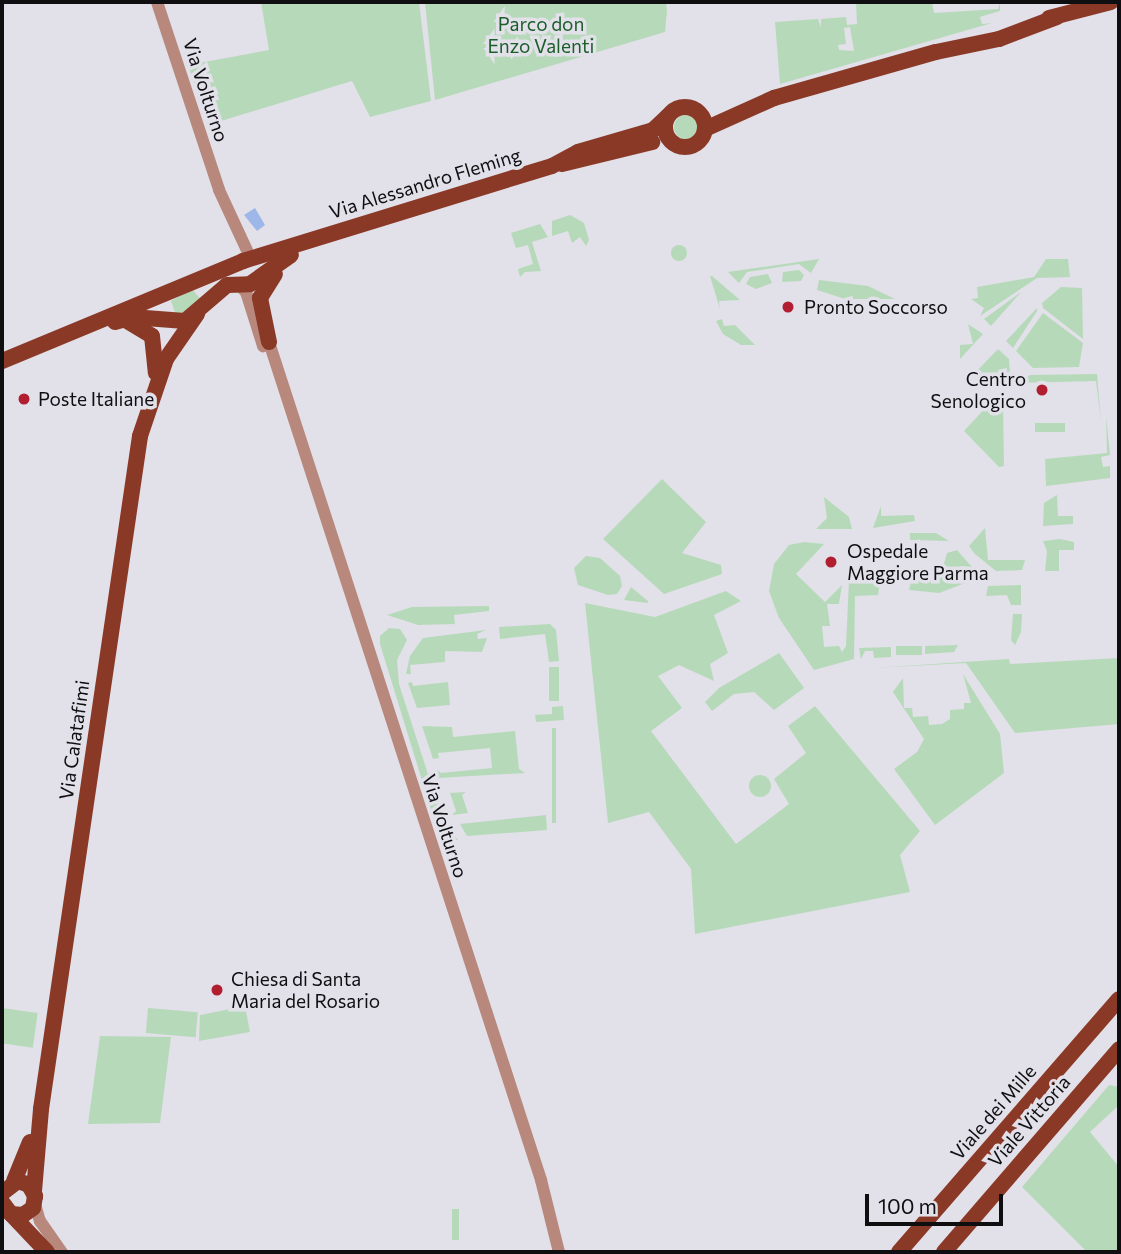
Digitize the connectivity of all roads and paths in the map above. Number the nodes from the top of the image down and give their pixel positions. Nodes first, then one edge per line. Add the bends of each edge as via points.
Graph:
1 (157, 2) edge
2 (1111, 2) edge
3 (774, 98) junction
4 (695, 109) junction
5 (668, 116) junction
6 (705, 129) junction
7 (673, 143) junction
8 (552, 166) junction
9 (219, 190) junction
10 (310, 241) junction
11 (297, 252) junction
12 (251, 259) junction
13 (228, 268) junction
14 (257, 279) junction
15 (237, 283) junction
16 (173, 292) junction
17 (197, 314) junction
18 (169, 316) junction
19 (118, 321) junction
20 (269, 342) junction
21 (166, 359) junction
22 (2, 361) edge
23 (2, 373) edge
24 (158, 378) junction
25 (290, 414) junction
26 (1119, 999) edge
27 (1119, 1048) edge
28 (41, 1109) junction
29 (6, 1196) edge
30 (34, 1198) junction
31 (47, 1252) edge
32 (62, 1252) edge
33 (559, 1252) edge
34 (899, 1252) edge
35 (944, 1252) edge

1 - 9 street, Via Volturno
2 - 3 main road, Via Alessandro Fleming via 1036,19
3 - 4 main road, Via Alessandro Fleming via 706,113
3 - 6 main road, Via Alessandro Fleming
4 - 5 main road, Via Alessandro Fleming via 679,108
4 - 6 main road
5 - 7 main road via 665,130
5 - 8 main road, Via Alessandro Fleming via 651,131 575,153
6 - 7 main road, Via Alessandro Fleming via 693,146
7 - 8 main road, Via Alessandro Fleming via 656,141 578,164
8 - 10 main road, Via Alessandro Fleming
9 - 12 street, Via Volturno
9 - 13 street, Via Volturno via 235,256
10 - 11 main road, Via Alessandro Fleming
10 - 12 main road, Via Alessandro Fleming
11 - 14 main road, Via Alessandro Fleming
11 - 20 main road via 262,290
12 - 13 main road, Via Alessandro Fleming
12 - 14 main road via 258,265
13 - 16 main road, Via Alessandro Fleming
14 - 15 main road, Via Calatafimi via 249,285
14 - 20 street, Via Volturno via 255,298
15 - 17 main road, Via Calatafimi via 224,287
15 - 25 street, Via Volturno via 246,292 279,396
16 - 18 main road
16 - 22 main road, Via Alessandro Fleming
17 - 18 main road, Via Calatafimi
17 - 21 main road, Via Calatafimi
18 - 19 main road
18 - 21 main road, Via Calatafimi
19 - 23 main road
19 - 24 main road, Via Calatafimi via 142,327 152,336
20 - 25 street, Via Volturno
21 - 24 main road, Via Calatafimi
24 - 28 main road, Via Calatafimi via 139,442
25 - 33 street, Via Volturno via 541,1180
26 - 34 main road, Viale dei Mille
27 - 35 main road, Viale Vittoria
28 - 29 main road, Via Calatafimi
28 - 30 main road, Via Calatafimi
29 - 30 main road via 26,1182
29 - 30 main road via 27,1213
29 - 31 main road
30 - 32 street via 40,1221

